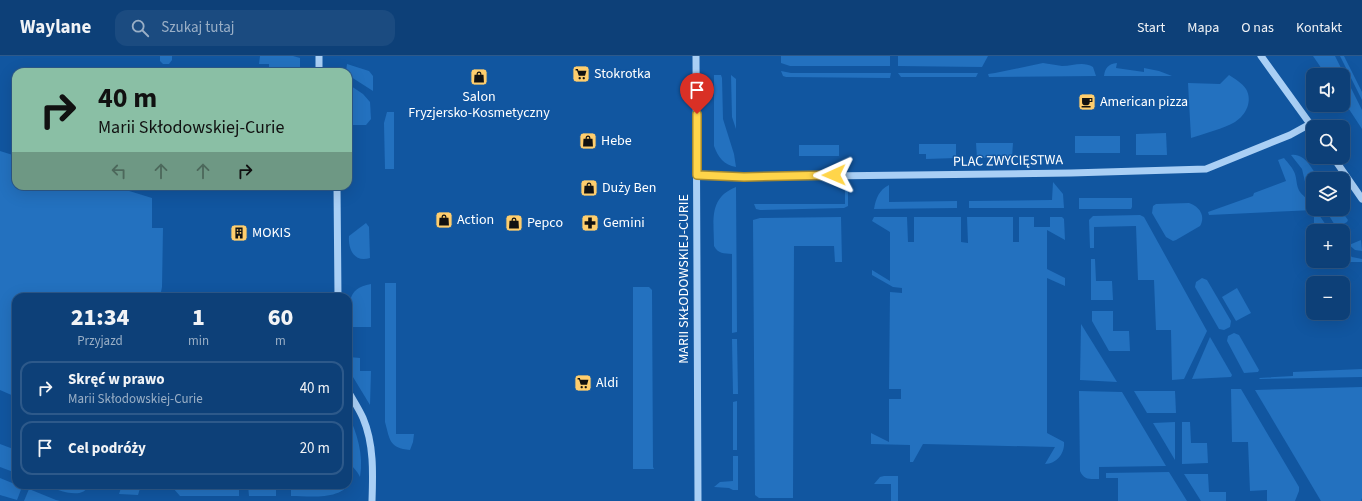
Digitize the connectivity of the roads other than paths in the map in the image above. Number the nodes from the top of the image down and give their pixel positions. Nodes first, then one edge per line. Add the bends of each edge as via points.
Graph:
1 (319, 56) edge
2 (696, 56) edge
3 (1261, 56) edge
4 (319, 68) edge
5 (1307, 120) edge
6 (1306, 128) edge
7 (1338, 164) edge
8 (697, 175) junction
9 (337, 190) edge
10 (1362, 199) edge
11 (338, 293) edge
12 (352, 398) edge
13 (372, 501) edge
14 (698, 501) edge

1 - 4 street
2 - 8 street, MARII SKŁODOWSKIEJ-CURIE
3 - 5 street
6 - 8 street, PLAC ZWYCIĘSTWA via 1206,169 744,177
7 - 10 street
8 - 14 street, MARII SKŁODOWSKIEJ-CURIE
9 - 11 street
12 - 13 street via 368,433 373,463

